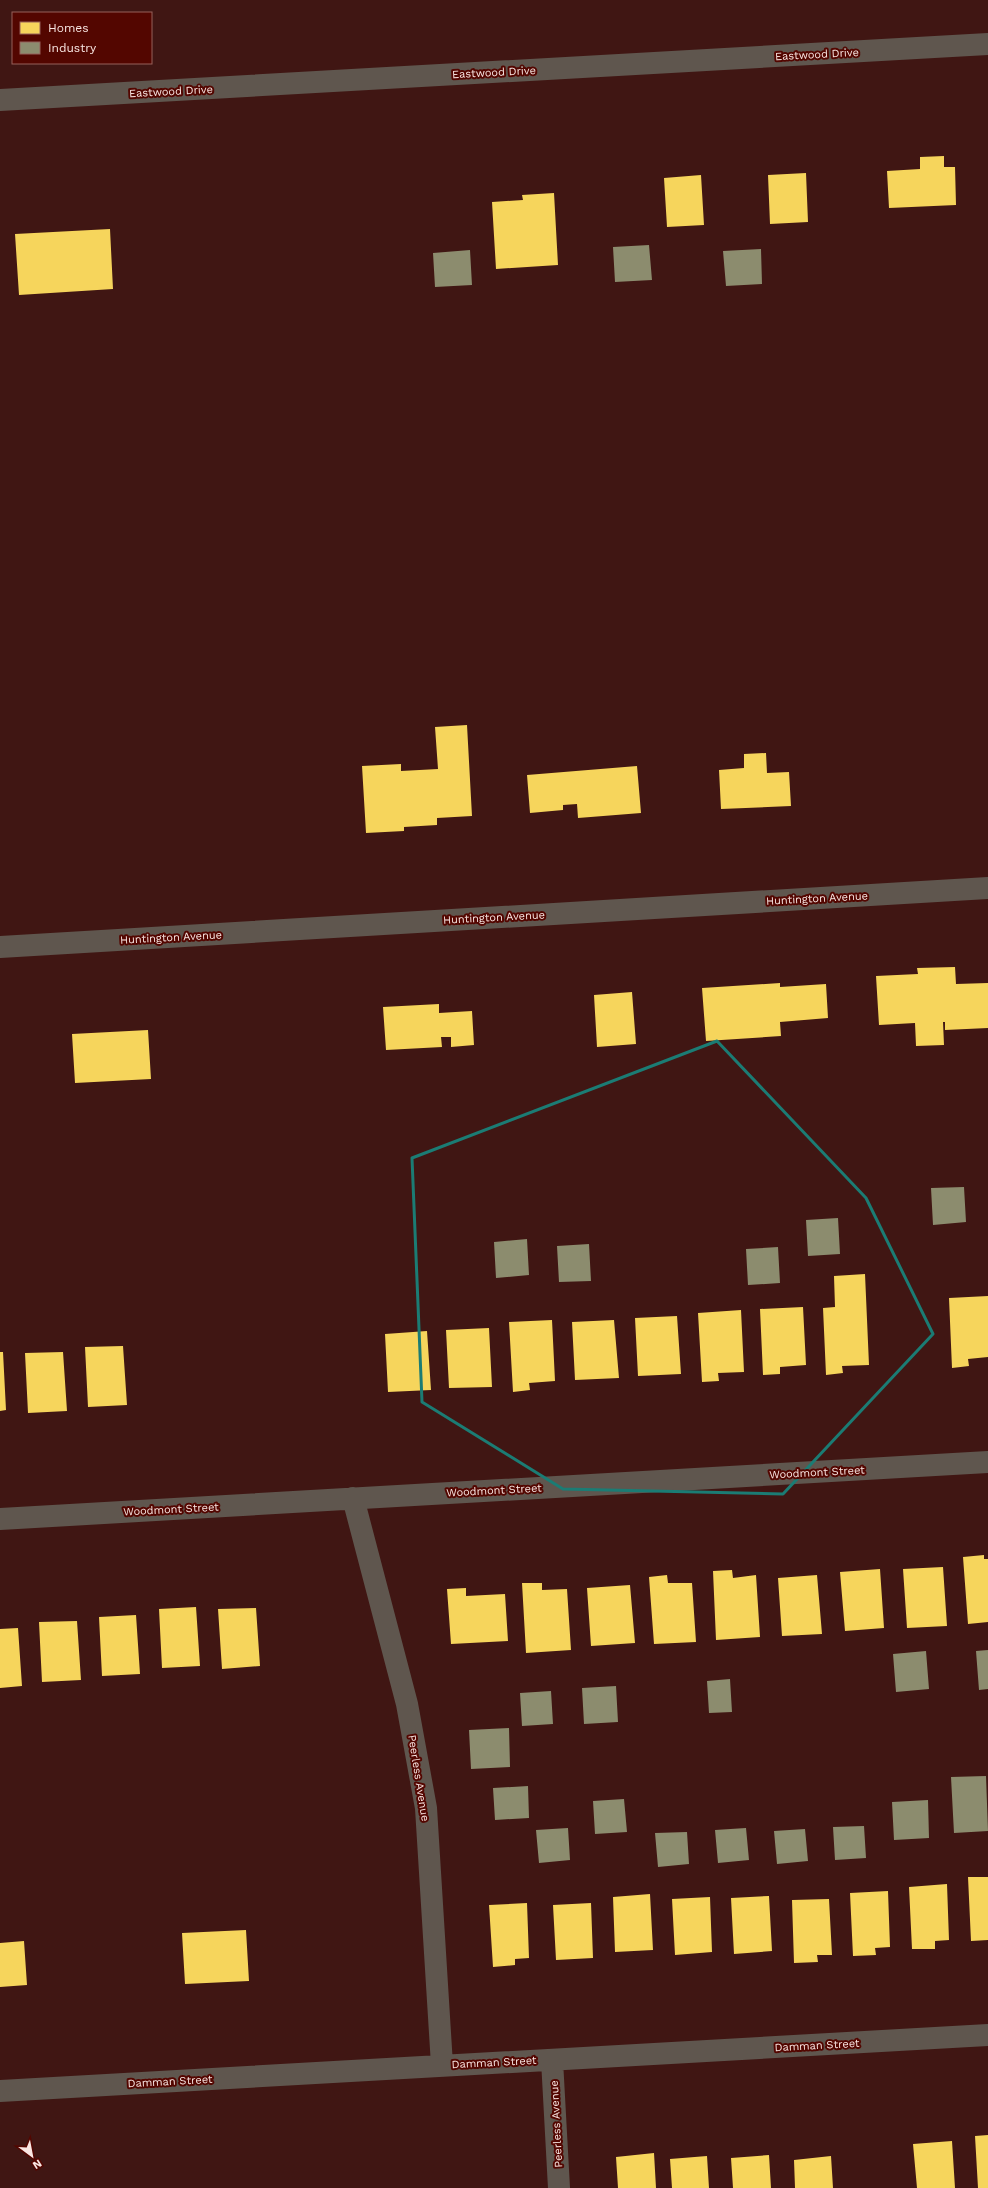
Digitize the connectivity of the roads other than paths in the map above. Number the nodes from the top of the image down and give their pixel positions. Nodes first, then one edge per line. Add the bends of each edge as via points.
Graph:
1 (988, 44) edge
2 (0, 100) edge
3 (988, 888) edge
4 (0, 947) edge
5 (988, 1462) edge
6 (353, 1498) junction
7 (0, 1519) edge
8 (988, 2035) edge
9 (552, 2060) junction
10 (442, 2065) junction
11 (0, 2091) edge
12 (560, 2188) edge

1 - 2 street, Eastwood Drive
3 - 4 street, Huntington Avenue
5 - 6 street, Woodmont Street
6 - 7 street, Woodmont Street
6 - 10 street, Peerless Avenue via 407,1704 426,1808
8 - 9 street, Damman Street
9 - 10 street, Damman Street
9 - 12 street, Peerless Avenue
10 - 11 street, Damman Street

